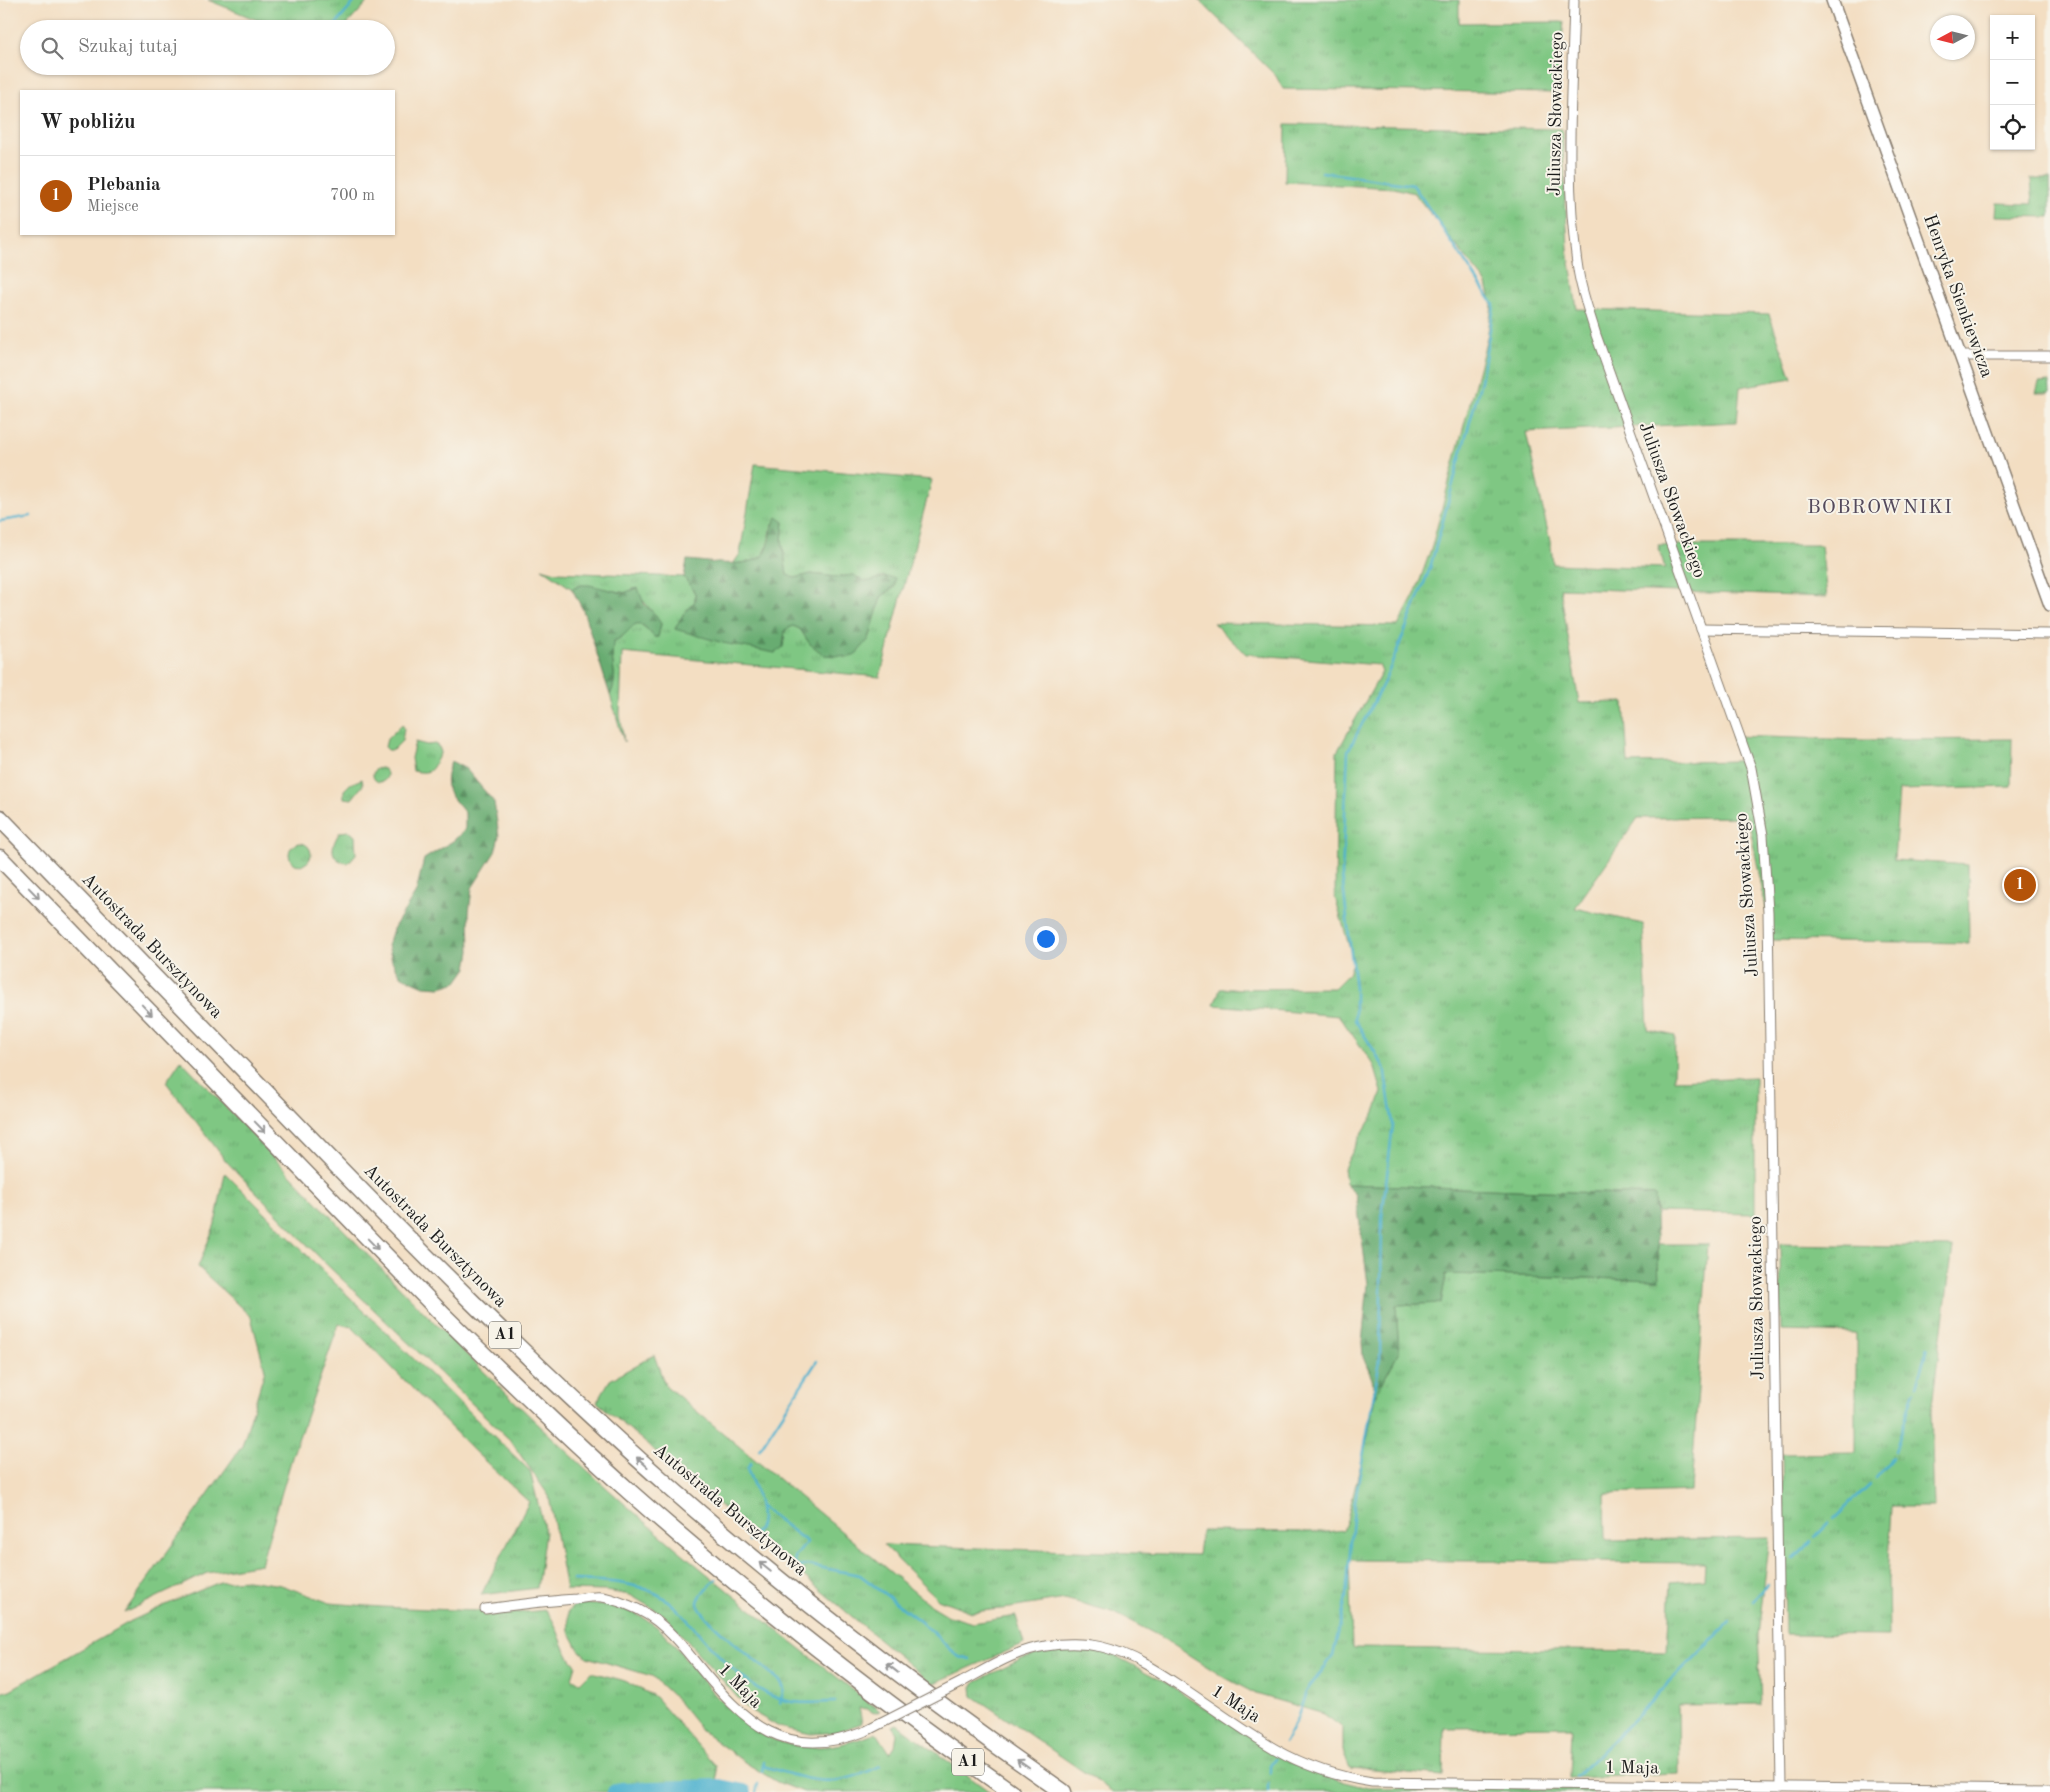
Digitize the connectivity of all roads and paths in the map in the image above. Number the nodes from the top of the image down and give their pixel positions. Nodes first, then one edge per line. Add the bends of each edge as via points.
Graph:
1 (1574, 0) edge
2 (1832, 0) edge
3 (1961, 356) junction
4 (2050, 356) edge
5 (2050, 605) edge
6 (1701, 629) junction
7 (2050, 634) edge
8 (0, 818) edge
9 (0, 858) edge
10 (485, 1609) dead end
11 (1782, 1788) junction
12 (1737, 1789) edge
13 (2050, 1790) edge
14 (1011, 1792) edge
15 (1063, 1792) edge

1 - 6 street, Juliusza Słowackiego via 1569,121 1570,197 1578,271 1596,335
2 - 3 street, Henryka Sienkiewicza
3 - 4 street
3 - 5 street, Henryka Sienkiewicza
6 - 7 street
6 - 11 street, Juliusza Słowackiego via 1751,768 1763,835 1768,912
15 -> 8 highway, Autostrada Bursztynowa / A1 via 839,1627 736,1544 601,1425 406,1236
9 -> 14 highway, A1 via 417,1289 598,1463 688,1543 814,1646
10 - 12 street, 1 Maja, bridge via 602,1597 629,1605 651,1616 669,1631 741,1714 765,1730 788,1739 818,1743 846,1738 1026,1651 1045,1646 1081,1644 1119,1652 1150,1667 1276,1749 1318,1769 1355,1779 1372,1782
11 - 12 street, 1 Maja
11 - 13 street, 1 Maja

